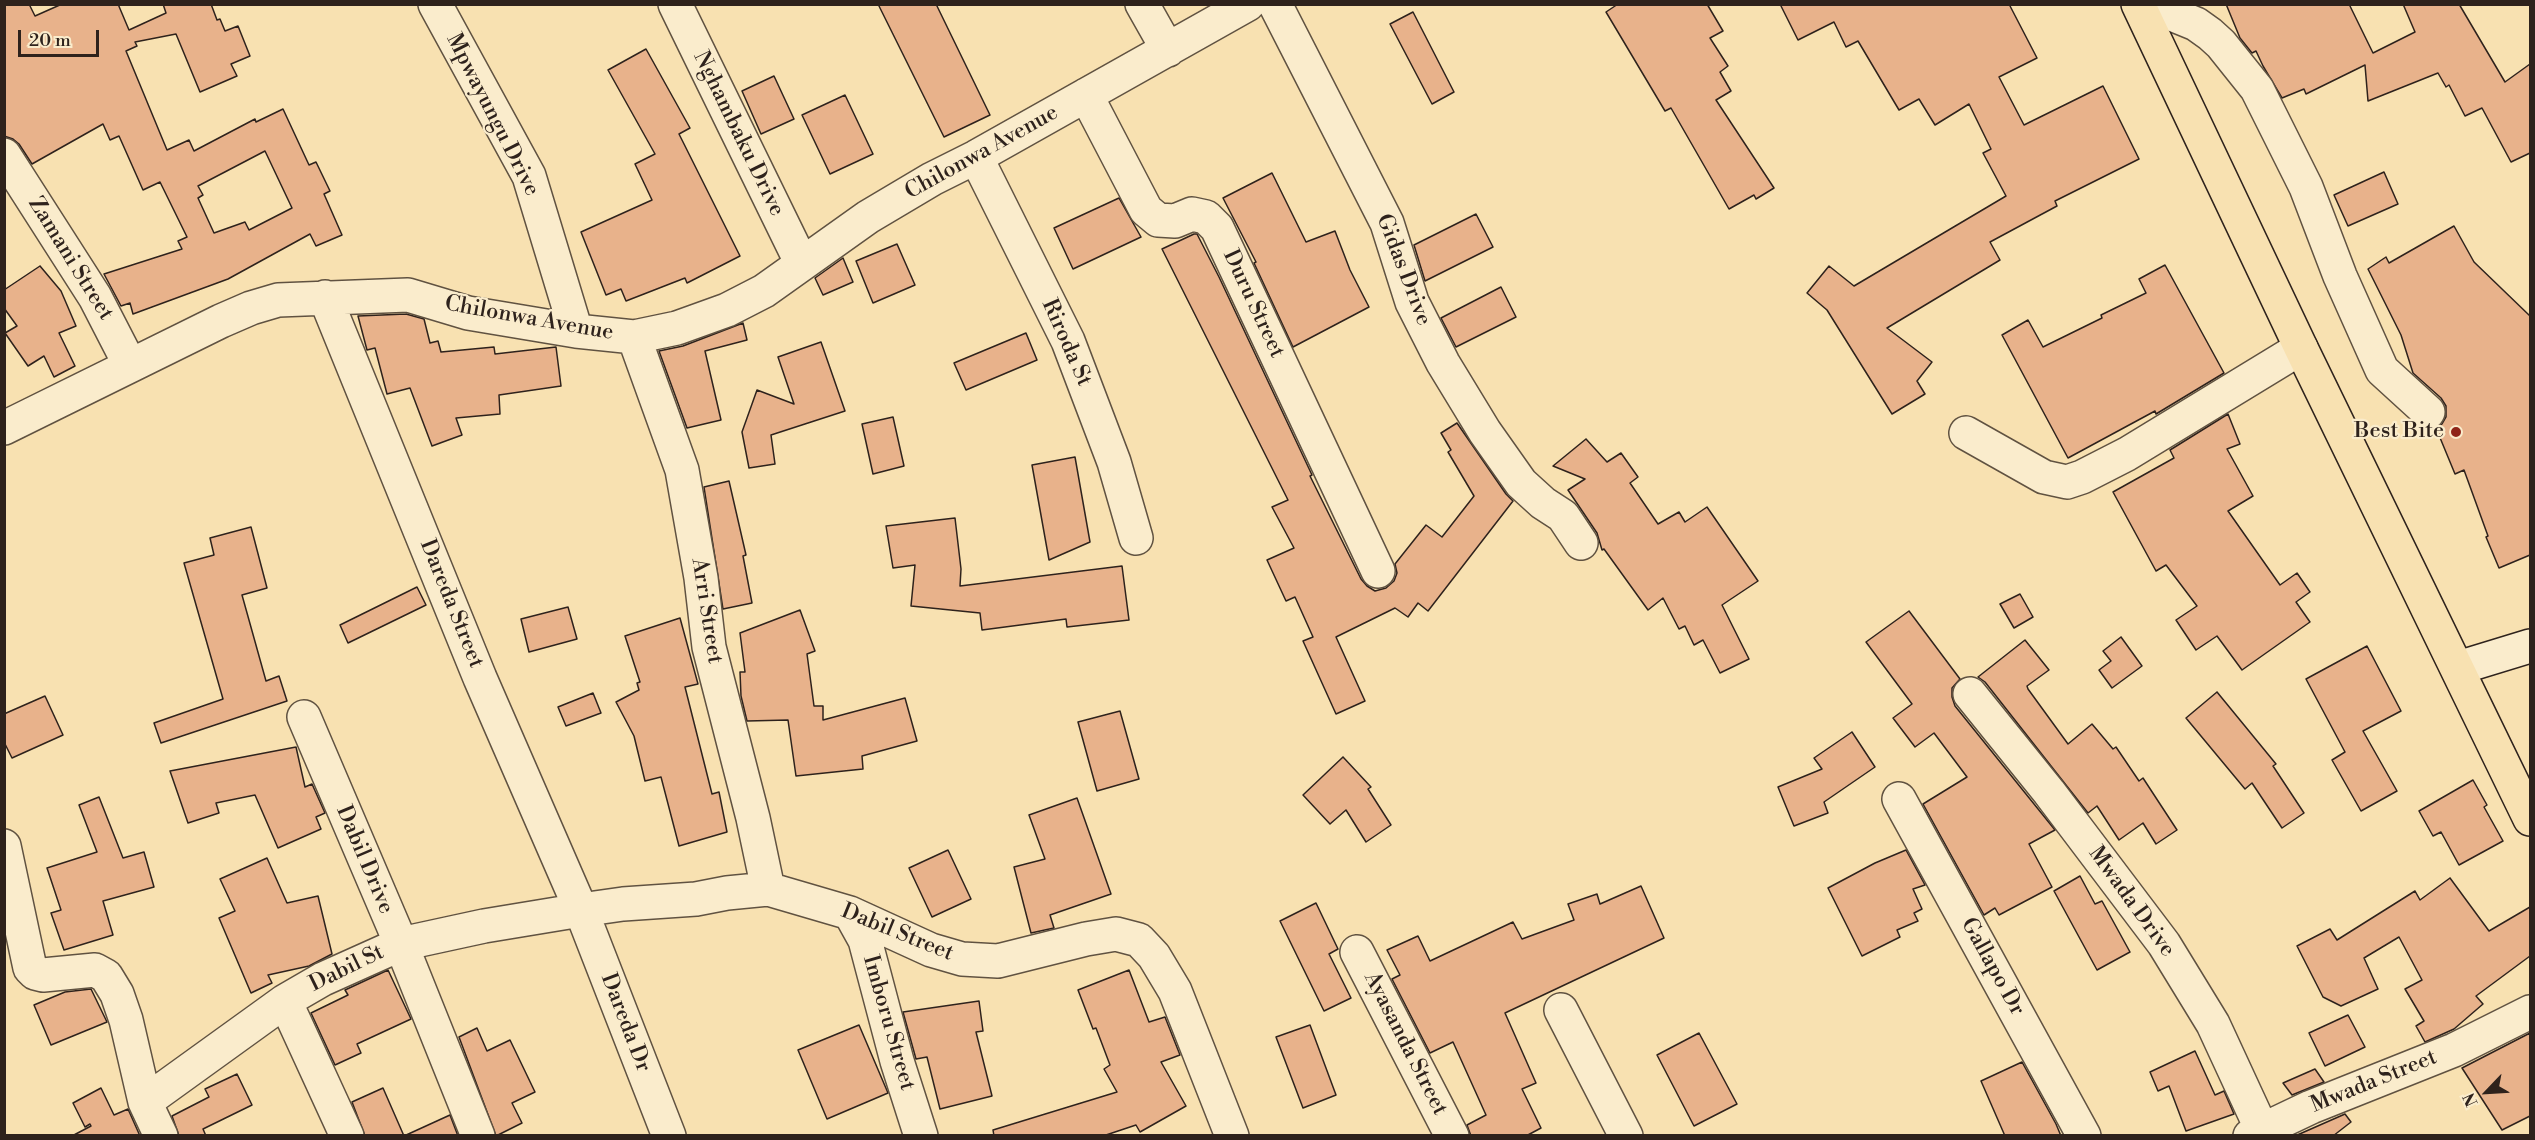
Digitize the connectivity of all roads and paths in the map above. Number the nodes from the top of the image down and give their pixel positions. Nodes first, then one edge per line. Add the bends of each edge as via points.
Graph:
1 (435, 4) edge
2 (675, 4) edge
3 (1142, 4) edge
4 (1248, 4) edge
5 (1275, 4) edge
6 (2138, 4) edge
7 (2147, 4) edge
8 (1168, 50) junction
9 (1086, 95) junction
10 (4, 155) edge
11 (976, 157) junction
12 (802, 264) junction
13 (325, 297) junction
14 (576, 331) junction
15 (634, 337) junction
16 (2301, 348) junction
17 (130, 365) junction
18 (2428, 412) dead end
19 (4, 429) edge
20 (1966, 433) dead end
21 (1136, 538) dead end
22 (1581, 543) dead end
23 (1378, 571) dead end
24 (2530, 646) edge
25 (2458, 668) junction
26 (1970, 694) dead end
27 (304, 717) dead end
28 (1899, 799) dead end
29 (2530, 819) edge
30 (4, 846) edge
31 (768, 889) junction
32 (581, 910) junction
33 (850, 913) junction
34 (401, 944) junction
35 (1357, 952) dead end
36 (285, 1001) junction
37 (1561, 1010) dead end
38 (2530, 1012) edge
39 (145, 1102) junction
40 (2256, 1133) edge
41 (161, 1136) edge
42 (347, 1136) edge
43 (478, 1136) edge
44 (669, 1136) edge
45 (921, 1136) edge
46 (1232, 1136) edge
47 (1452, 1136) edge
48 (1626, 1136) edge
49 (2084, 1136) edge

1 - 14 street, Mpwayungu Drive via 529,176
2 - 12 street, Nghambaku Drive
3 - 8 street
4 - 8 street, Chilonwa Avenue
5 - 22 street, Gidas Drive via 1387,223 1413,302 1443,363 1521,483 1563,516
6 - 16 highway
7 - 18 street via 2196,24 2210,34 2257,89 2301,177 2382,370
8 - 9 street, Chilonwa Avenue
9 - 11 street, Chilonwa Avenue
9 - 23 street, Duru Street via 1146,210 1158,220 1174,221 1192,214 1206,217 1217,228
10 - 17 street, Zamani Street via 95,297
11 - 12 street, Chilonwa Avenue via 868,217
11 - 21 street, Riroda St via 1068,341 1114,462
12 - 15 street, Chilonwa Avenue via 765,291 727,310 677,328
13 - 14 street, Chilonwa Avenue via 408,295 468,313
13 - 17 street, Chilonwa Avenue via 278,300 251,308
13 - 32 street, Dareda Street via 480,678
14 - 15 street, Chilonwa Avenue
15 - 31 street, Arri Street via 682,470 709,647
16 - 20 street via 2127,454 2067,482 2044,477
16 - 25 highway
17 - 19 street, Chilonwa Avenue
24 - 25 street
25 - 29 highway
26 - 40 street, Mwada Drive via 2164,944 2213,1024
27 - 34 street, Dabil Drive
28 - 49 street, Gallapo Dr
30 - 39 street via 30,968 43,975 95,970 106,976 126,1020
31 - 32 street, Dabil Street
31 - 33 street, Dabil Street
32 - 34 street, Dabil St
32 - 44 street, Dareda Dr
33 - 45 street, Imboru Street via 865,940
33 - 46 street, Dabil Street via 932,950 962,959 998,961 1116,934 1139,940 1154,956 1175,991
34 - 36 street, Dabil St
34 - 43 street, Dabil Drive
35 - 47 street, Ayasanda Street
36 - 39 street, Dabil St
36 - 42 street
37 - 48 street
38 - 40 street, Mwada Street via 2454,1050
39 - 41 street

